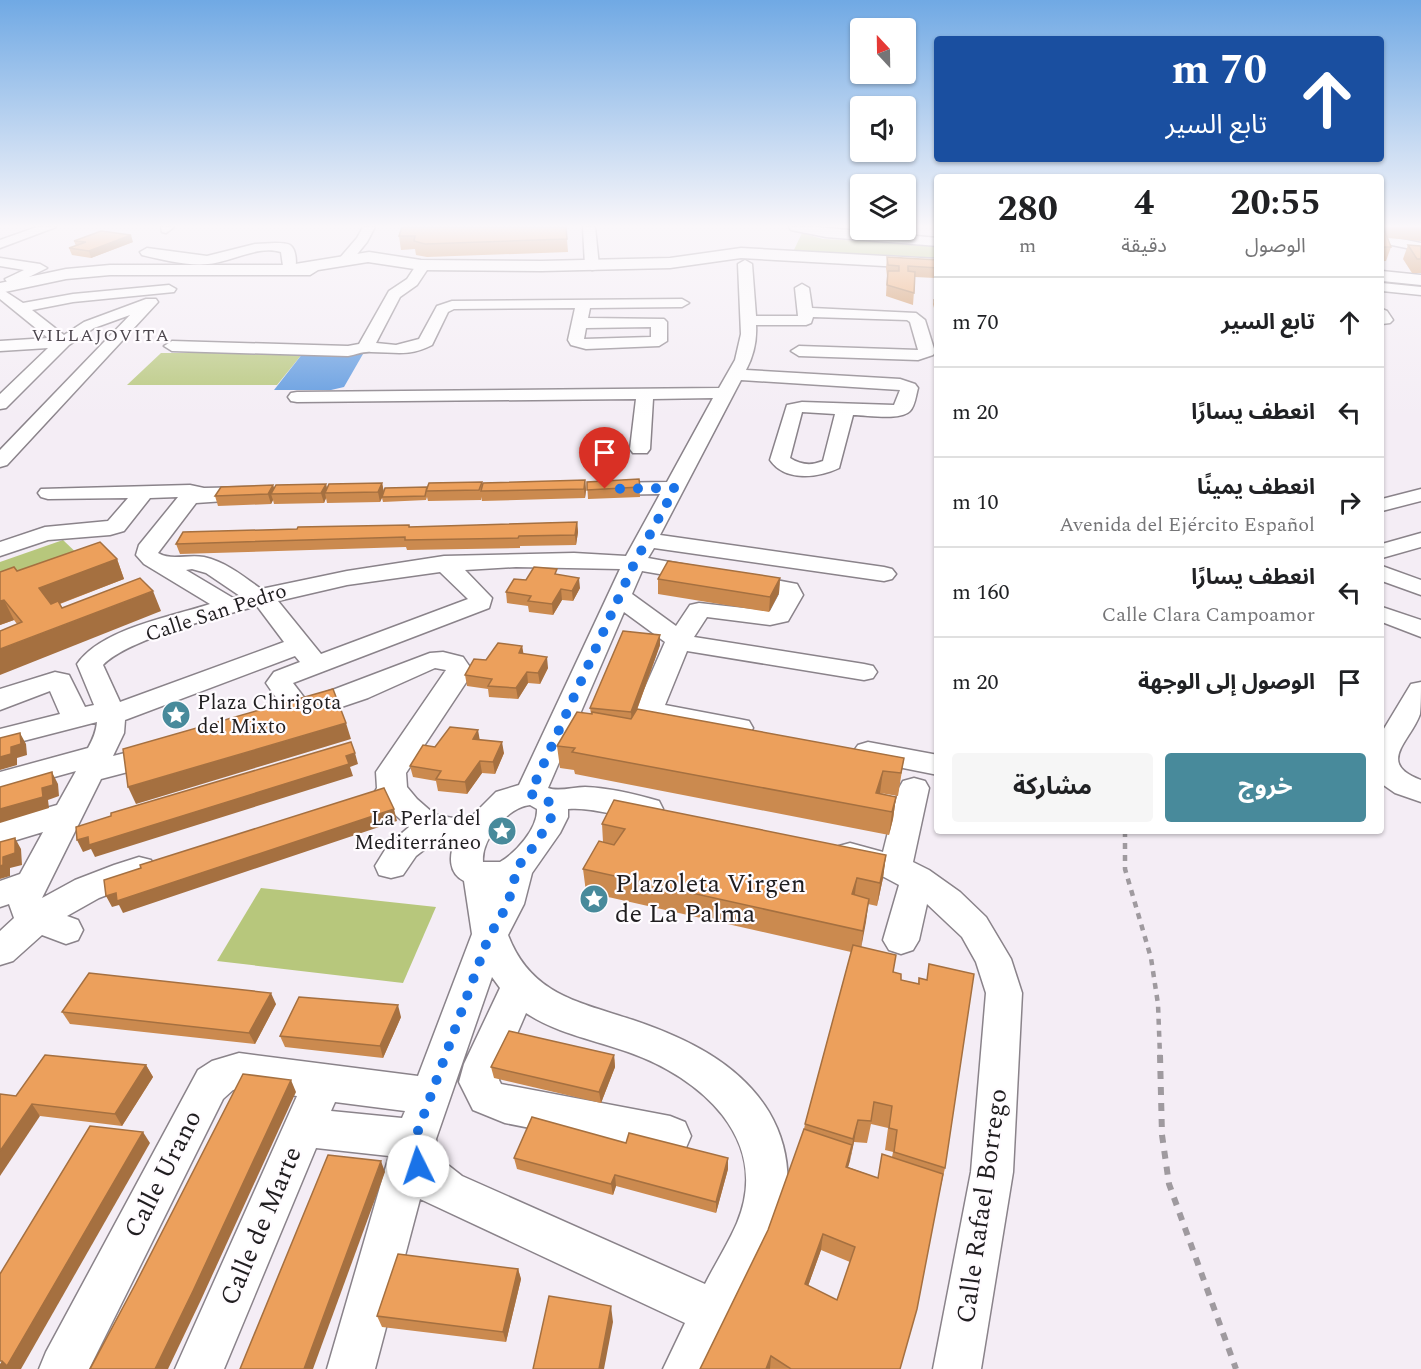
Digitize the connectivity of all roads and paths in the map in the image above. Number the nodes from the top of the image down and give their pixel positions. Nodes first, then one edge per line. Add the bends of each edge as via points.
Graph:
1 (1, 291) edge
2 (75, 291) edge
3 (149, 291) edge
4 (399, 291) edge
5 (745, 291) edge
6 (802, 291) edge
7 (73, 298) junction
8 (577, 300) junction
9 (682, 303) dead end
10 (17, 312) junction
11 (806, 312) junction
12 (103, 318) junction
13 (926, 319) dead end
14 (748, 321) junction
15 (579, 323) junction
16 (127, 326) junction
17 (82, 328) junction
18 (934, 332) edge
19 (63, 342) junction
20 (0, 346) edge
21 (172, 346) dead end
22 (370, 347) junction
23 (799, 351) dead end
24 (32, 379) junction
25 (76, 381) junction
26 (731, 384) junction
27 (645, 394) junction
28 (297, 397) dead end
29 (0, 403) edge
30 (845, 409) dead end
31 (640, 449) dead end
32 (1, 459) edge
33 (675, 488) junction
34 (579, 489) edge
35 (144, 492) junction
36 (48, 493) dead end
37 (279, 493) edge
38 (201, 494) junction
39 (1421, 495) edge
40 (1384, 504) edge
41 (647, 540) junction
42 (1421, 540) edge
43 (0, 549) edge
44 (1384, 550) edge
45 (444, 563) junction
46 (634, 564) junction
47 (163, 566) junction
48 (884, 574) dead end
49 (1384, 574) edge
50 (1420, 587) edge
51 (266, 595) junction
52 (620, 596) junction
53 (228, 605) junction
54 (1384, 615) edge
55 (1421, 629) edge
56 (679, 640) junction
57 (308, 655) junction
58 (864, 672) dead end
59 (1421, 690) edge
60 (0, 700) edge
61 (0, 706) edge
62 (111, 712) junction
63 (300, 712) junction
64 (77, 718) junction
65 (271, 721) edge
66 (765, 733) edge
67 (8, 736) edge
68 (184, 747) edge
69 (845, 748) edge
70 (1384, 751) edge
71 (95, 763) junction
72 (934, 764) edge
73 (1384, 765) edge
74 (0, 782) edge
75 (914, 788) dead end
76 (1421, 792) edge
77 (363, 798) edge
78 (540, 798) junction
79 (404, 804) junction
80 (68, 813) junction
81 (686, 818) edge
82 (434, 827) junction
83 (0, 833) edge
84 (477, 833) junction
85 (1125, 834) edge
86 (814, 847) edge
87 (169, 860) edge
88 (391, 866) dead end
89 (516, 868) junction
90 (480, 874) junction
91 (906, 874) junction
92 (15, 889) edge
93 (52, 924) junction
94 (489, 936) junction
95 (901, 940) dead end
96 (0, 951) edge
97 (519, 985) junction
98 (323, 1083) junction
99 (431, 1096) junction
100 (303, 1127) junction
101 (670, 1136) dead end
102 (415, 1139) junction
103 (716, 1313) junction
104 (356, 1368) edge
105 (63, 1369) edge
106 (199, 1369) edge
107 (687, 1369) edge
108 (957, 1369) edge
109 (1236, 1369) edge

1 - 10 street
2 - 7 street
3 - 7 street
4 - 22 street via 366,343
5 - 14 street
6 - 11 street
7 - 10 street
7 - 12 street
8 - 9 street
8 - 15 street
8 - 22 street via 442,309 422,345
10 - 19 street
11 - 14 street via 807,318 802,321
11 - 23 street via 911,316 917,320 927,352 918,355
12 - 16 street via 150,302
12 - 17 street
13 - 18 street via 930,332
14 - 26 street via 747,347
15 - 15 street via 576,340 581,343 659,341 659,322
16 - 17 street
16 - 25 street
17 - 19 street
19 - 20 street
19 - 24 street
21 - 22 street via 348,351
24 - 25 street
24 - 29 street
25 - 32 street
26 - 27 street
26 - 30 street via 900,384 909,388 901,410
26 - 33 street
27 - 28 street
27 - 31 street
33 - 34 street
33 - 41 street
35 - 36 street
35 - 38 street
35 - 43 street via 116,526 45,534
37 - 38 street
38 - 47 street via 185,501 147,550 147,555
39 - 40 street
41 - 46 street
41 - 48 street
42 - 44 street
45 - 46 street, Calle San Pedro
45 - 51 street, Calle San Pedro
45 - 57 street via 480,598 480,603
46 - 52 street
46 - 56 street, Calle San Pedro via 791,591 775,618 699,610
47 - 51 street via 189,561 209,564
47 - 53 street
49 - 50 street
51 - 53 street, Calle San Pedro
51 - 57 street
52 - 56 street
52 - 78 street
53 - 62 street, Calle San Pedro via 95,657 91,670
54 - 55 street
56 - 58 street
56 - 66 street via 650,708 654,712
57 - 62 street
57 - 63 street via 279,682
59 - 70 street
60 - 64 street via 55,680
61 - 67 street
62 - 64 street
62 - 71 street via 110,733
63 - 65 street
63 - 79 street via 430,661 454,663 459,670 456,678 391,772 392,789
64 - 67 street
68 - 71 street
69 - 72 street
71 - 74 street
71 - 80 street
73 - 76 street via 1400,783
75 - 91 street
77 - 79 street via 380,794 393,796
78 - 81 street via 592,797
78 - 84 street via 516,796 505,801
78 - 89 street via 554,811 551,820
79 - 82 street
80 - 83 street
80 - 92 street
82 - 84 street
82 - 88 street via 416,836
84 - 90 street via 465,852 465,862
85 - 109 path via 1125,869 1150,958 1158,1004 1162,1135 1169,1184
86 - 91 street, Calle Rafael Borrego via 872,860
87 - 93 street via 93,885 64,900
89 - 90 street via 505,874
89 - 94 street via 514,891
90 - 94 street
91 - 95 street
91 - 108 street, Calle Rafael Borrego via 948,901 974,927 993,959 1004,993 992,1172
92 - 93 street via 25,897 27,910
93 - 96 street
94 - 97 street
94 - 99 street
97 - 101 street via 479,1082 487,1097 505,1104
97 - 103 street via 548,1007 649,1043 688,1063 720,1081 746,1108 762,1142 767,1182 759,1223
98 - 99 street, Calle Urano
98 - 100 street, Calle de Marte
98 - 105 street, Calle Urano via 239,1071 228,1072 209,1086
99 - 102 street
100 - 102 street
100 - 106 street, Calle de Marte
102 - 103 street via 418,1166 430,1181
102 - 104 street
103 - 107 street

